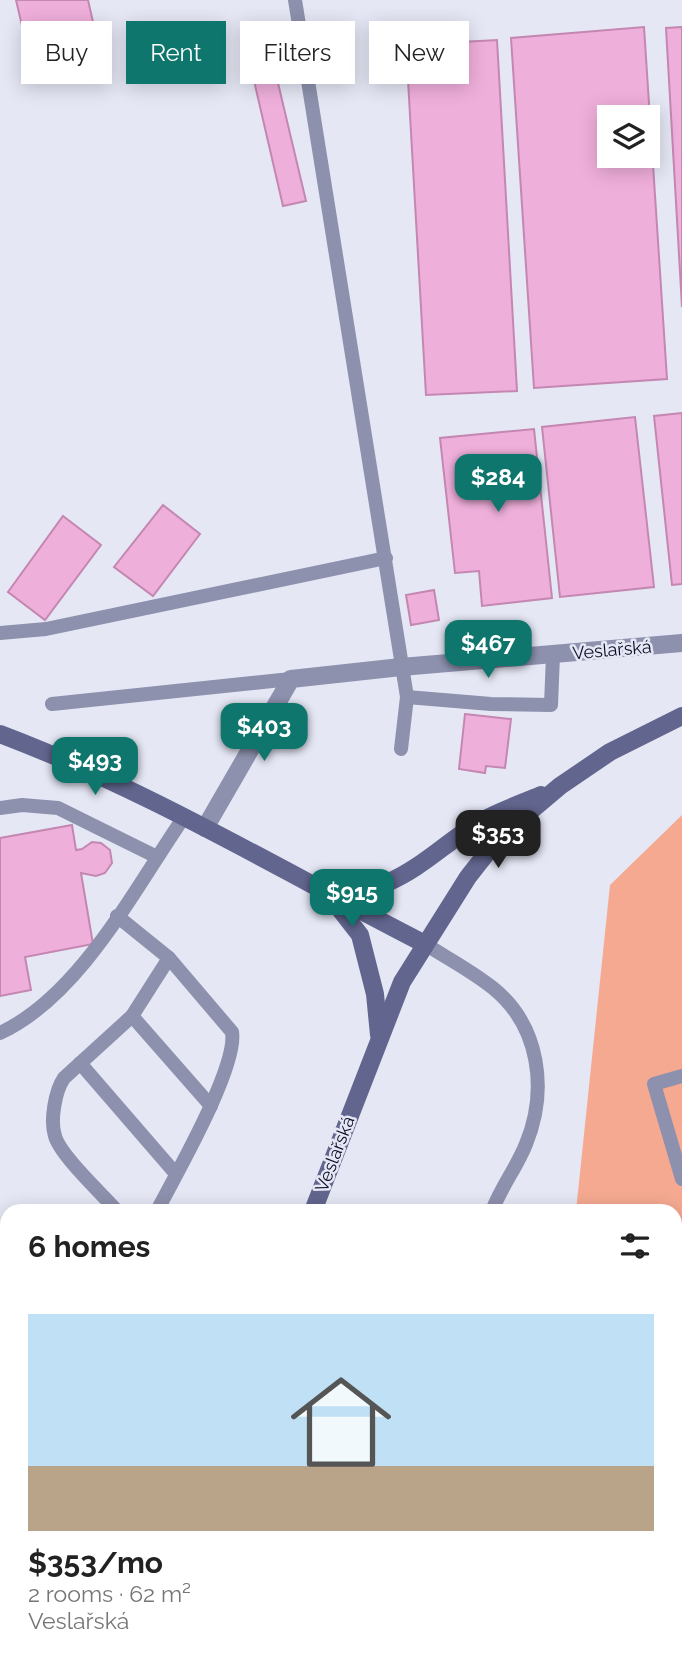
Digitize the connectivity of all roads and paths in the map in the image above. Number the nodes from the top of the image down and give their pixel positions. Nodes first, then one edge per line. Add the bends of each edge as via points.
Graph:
1 (295, 0) edge
2 (386, 558) junction
3 (0, 633) edge
4 (682, 643) edge
5 (553, 655) junction
6 (401, 667) junction
7 (291, 679) junction
8 (407, 697) junction
9 (52, 705) dead end
10 (682, 716) edge
11 (0, 734) edge
12 (401, 749) dead end
13 (560, 786) junction
14 (0, 808) edge
15 (184, 817) junction
16 (205, 828) junction
17 (157, 857) junction
18 (298, 878) junction
19 (328, 894) junction
20 (117, 916) junction
21 (425, 944) junction
22 (169, 958) junction
23 (132, 1016) junction
24 (0, 1033) edge
25 (379, 1039) junction
26 (80, 1063) junction
27 (682, 1076) edge
28 (211, 1106) junction
29 (176, 1174) junction
30 (682, 1179) edge
31 (111, 1204) edge
32 (161, 1204) edge
33 (316, 1204) edge
34 (495, 1204) edge

1 - 2 lane
2 - 3 lane via 46,629
2 - 6 lane
4 - 5 street, Veslařská
5 - 6 street, Veslařská
5 - 8 lane via 551,705
6 - 7 street, Veslařská
6 - 8 lane
7 - 9 lane, Veslařská
7 - 16 street
8 - 12 lane
10 - 13 street, Veslařská via 610,752
11 - 15 street
13 - 18 street via 478,823 379,887 348,891
13 - 21 street, Veslařská via 490,849
14 - 17 lane via 58,808
15 - 16 street
15 - 17 lane
16 - 18 street
17 - 20 lane
18 - 19 street
19 - 21 street
19 - 25 street via 360,935 375,994
20 - 22 lane
20 - 24 lane via 86,961 46,1005
21 - 25 street, Veslařská via 402,982
21 - 34 lane via 494,989 522,1020 532,1044 538,1105 526,1144
22 - 23 lane
22 - 28 lane via 232,1032 232,1050
23 - 26 lane
23 - 28 lane
25 - 33 street, Veslařská
26 - 29 lane
26 - 31 lane via 58,1087 54,1135
27 - 30 lane via 654,1084
28 - 29 lane
29 - 32 lane

